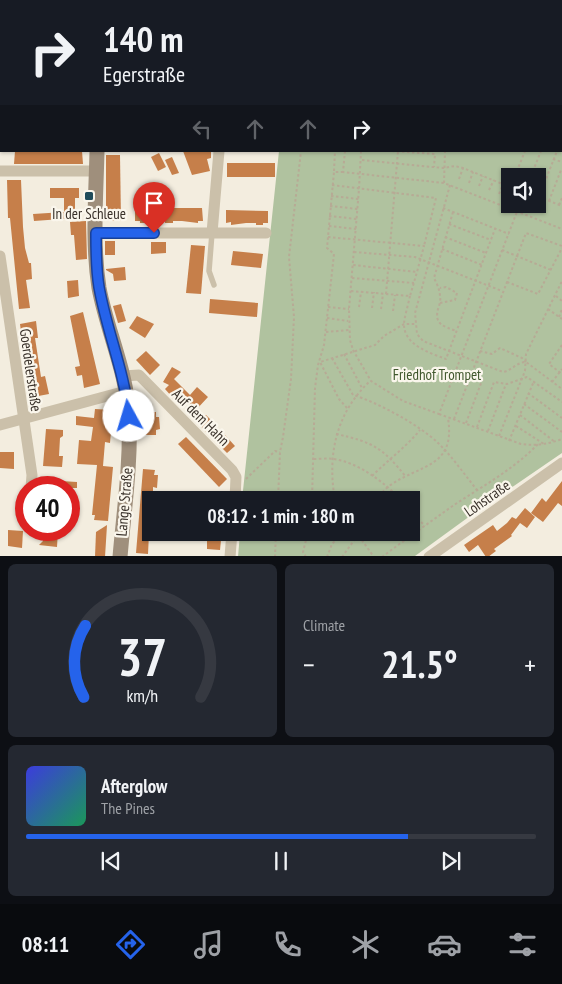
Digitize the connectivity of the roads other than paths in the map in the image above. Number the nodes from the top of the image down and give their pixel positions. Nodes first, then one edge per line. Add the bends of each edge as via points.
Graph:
1 (96, 152) edge
2 (219, 152) edge
3 (0, 171) edge
4 (96, 171) junction
5 (96, 233) junction
6 (212, 233) junction
7 (266, 233) dead end
8 (0, 256) edge
9 (214, 285) dead end
10 (124, 383) junction
11 (23, 418) junction
12 (0, 425) edge
13 (562, 464) edge
14 (32, 476) edge
15 (236, 491) edge
16 (231, 541) edge
17 (120, 556) edge
18 (230, 556) edge
19 (429, 556) edge

1 - 4 street, Lange Straße
2 - 6 street
3 - 4 street
4 - 5 street, Lange Straße
5 - 6 street
5 - 10 street, Lange Straße via 99,289
6 - 7 street
6 - 9 lane via 209,271
8 - 11 street, Goerdelerstraße
10 - 11 street
10 - 15 street, Auf dem Hahn via 139,375 232,470 236,476
10 - 17 street, Lange Straße via 129,449
11 - 12 street
11 - 14 street, Goerdelerstraße
13 - 19 street, Lohstraße
16 - 18 street

